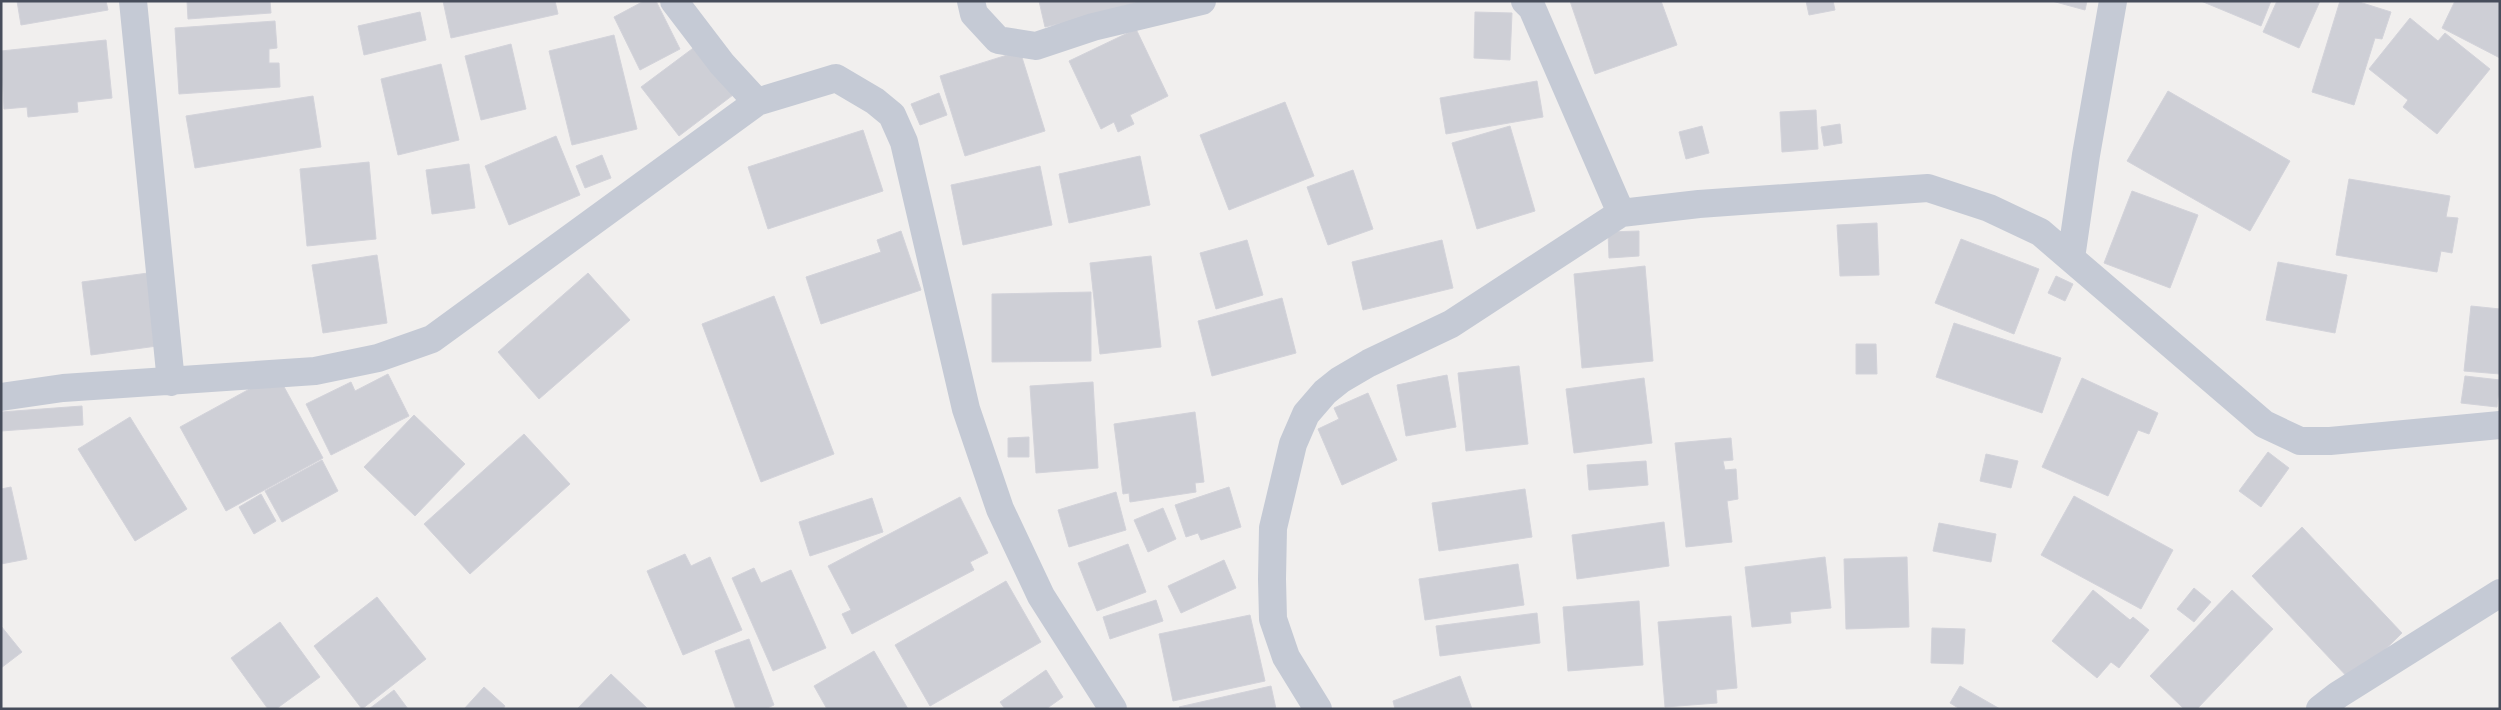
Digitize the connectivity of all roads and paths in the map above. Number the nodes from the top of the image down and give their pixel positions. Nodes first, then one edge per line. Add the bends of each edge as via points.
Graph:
1 (133, 1) edge
2 (674, 1) edge
3 (971, 1) edge
4 (1202, 1) edge
5 (1525, 1) edge
6 (2113, 1) edge
7 (757, 102) junction
8 (1621, 214) junction
9 (2071, 258) junction
10 (170, 382) junction
11 (1, 398) edge
12 (2500, 424) edge
13 (2500, 593) edge
14 (1113, 709) edge
15 (1318, 709) edge
16 (2320, 709) edge

1 - 10 street
2 - 7 street via 722,64
3 - 4 street via 974,14 998,40 1036,46 1093,27
5 - 8 street via 1532,8
6 - 9 street
7 - 10 street via 432,340 378,358 315,371
7 - 14 street via 836,78 892,115 904,142 966,409 1000,508 1041,596
8 - 9 street via 1699,204 1928,188 1989,208 2040,232
8 - 15 street via 1451,324 1340,380 1306,414 1293,444 1273,528 1272,579 1274,620 1286,657
9 - 12 street via 2264,424 2300,441 2330,441
10 - 11 street via 63,388
13 - 16 street

